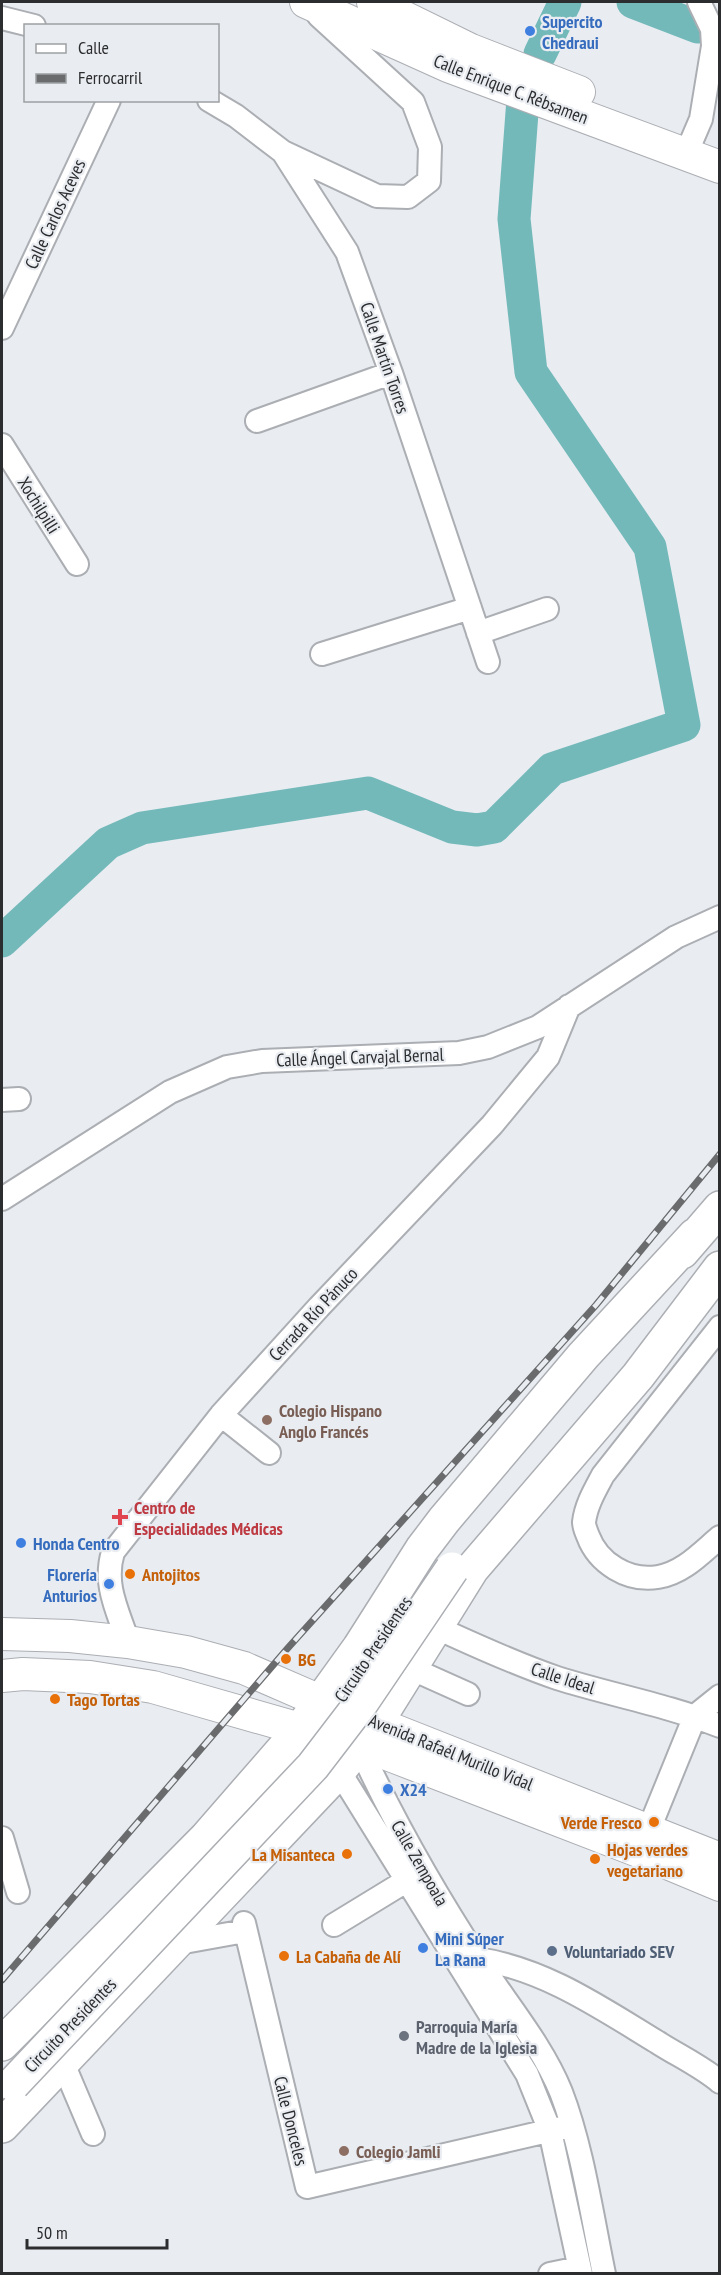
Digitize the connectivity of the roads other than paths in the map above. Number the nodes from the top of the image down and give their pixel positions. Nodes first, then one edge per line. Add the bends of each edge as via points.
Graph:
1 (286, 2) edge
2 (373, 2) edge
3 (699, 2) edge
4 (315, 9) edge
5 (2, 18) edge
6 (26, 24) edge
7 (108, 102) edge
8 (212, 102) edge
9 (700, 146) edge
10 (283, 152) junction
11 (720, 167) edge
12 (2, 328) edge
13 (391, 373) junction
14 (257, 421) dead end
15 (2, 445) edge
16 (77, 564) dead end
17 (470, 608) junction
18 (547, 609) dead end
19 (478, 633) junction
20 (322, 654) dead end
21 (488, 662) dead end
22 (720, 917) edge
23 (569, 1006) junction
24 (2, 1199) edge
25 (720, 1208) edge
26 (695, 1235) junction
27 (720, 1268) edge
28 (720, 1327) edge
29 (221, 1414) junction
30 (269, 1453) dead end
31 (720, 1537) edge
32 (442, 1563) junction
33 (435, 1627) junction
34 (2, 1634) edge
35 (128, 1642) junction
36 (359, 1648) junction
37 (406, 1673) junction
38 (2, 1676) edge
39 (468, 1694) dead end
40 (720, 1696) edge
41 (320, 1701) junction
42 (695, 1716) junction
43 (720, 1726) edge
44 (300, 1730) junction
45 (358, 1747) junction
46 (485, 1779) junction
47 (649, 1829) junction
48 (2, 1838) edge
49 (206, 1838) junction
50 (720, 1859) edge
51 (244, 1871) junction
52 (406, 1881) junction
53 (720, 1885) edge
54 (18, 1892) dead end
55 (334, 1926) dead end
56 (173, 1944) junction
57 (470, 1965) junction
58 (2, 2044) edge
59 (62, 2061) junction
60 (720, 2082) edge
61 (5, 2083) edge
62 (2, 2126) edge
63 (561, 2128) junction
64 (93, 2134) dead end
65 (580, 2271) edge
66 (550, 2274) edge
67 (604, 2274) edge

1 - 4 street
2 - 9 main road, Calle Enrique C. Rébsamen via 471,50
3 - 9 street via 712,29 713,46 700,119
4 - 9 main road, Calle Enrique C. Rébsamen via 448,66
4 - 10 street via 413,102 430,147 429,181 408,197 377,196
5 - 6 street
7 - 12 street, Calle Carlos Aceves
8 - 10 street, Calle Martín Torres
9 - 11 main road, Calle Enrique C. Rébsamen
10 - 13 street, Calle Martín Torres via 347,252
13 - 14 street
13 - 17 street, Calle Martín Torres
15 - 16 street, Xochilpilli
17 - 19 street, Calle Martín Torres
17 - 20 street
18 - 19 street
19 - 21 street, Calle Martín Torres
22 - 23 street, Calle Ángel Carvajal Bernal via 676,936
23 - 24 street, Calle Ángel Carvajal Bernal via 538,1027 488,1047 459,1053 262,1061 227,1067 170,1092
23 - 29 street, Cerrada Río Pánuco via 548,1057 492,1125
25 - 26 main road, Circuito Presidentes
26 - 32 main road, Circuito Presidentes
26 - 36 main road via 584,1356 444,1520
27 - 32 main road, Circuito Presidentes via 621,1367
27 - 33 main road via 638,1376 472,1569
28 - 31 street via 603,1475 589,1502 584,1525 593,1549 607,1563 632,1577 658,1577 686,1566
29 - 30 street
29 - 35 street, Cerrada Río Pánuco via 112,1552 108,1583
32 - 61 main road, Circuito Presidentes via 321,1727
33 - 37 main road
33 - 42 street, Calle Ideal via 557,1678
34 - 35 main road, Avenida Rafaél Murillo Vidal
35 - 41 main road, Avenida Rafaél Murillo Vidal via 244,1668
36 - 37 main road via 367,1664 384,1675
36 - 41 main road
37 - 39 street
37 - 45 main road
38 - 44 main road, Avenida Rafaél Murillo Vidal via 90,1677 153,1687
40 - 42 street
41 - 44 main road
41 - 45 main road, Avenida Rafaél Murillo Vidal
42 - 43 street, Calle Ideal
42 - 47 street
44 - 45 main road, Avenida Rafaél Murillo Vidal
44 - 49 main road
45 - 46 main road, Avenida Rafaél Murillo Vidal
45 - 51 main road
45 - 52 street, Calle Zempoala
45 - 57 street, Calle Zempoala
46 - 47 main road, Avenida Rafaél Murillo Vidal
46 - 53 main road, Avenida Rafaél Murillo Vidal
47 - 50 main road, Avenida Rafaél Murillo Vidal
48 - 54 street
49 - 51 main road via 224,1835 240,1845
49 - 58 main road
51 - 56 main road
52 - 55 street
52 - 57 street, Calle Zempoala
56 - 59 main road
56 - 63 street, Calle Donceles via 244,1927 308,2187
57 - 60 street via 501,1963 528,1970 592,2002
57 - 63 street, Calle Zempoala via 527,2074
59 - 62 main road
59 - 64 street
63 - 65 street, Calle Zempoala
63 - 67 street, Calle Zempoala
65 - 66 street

